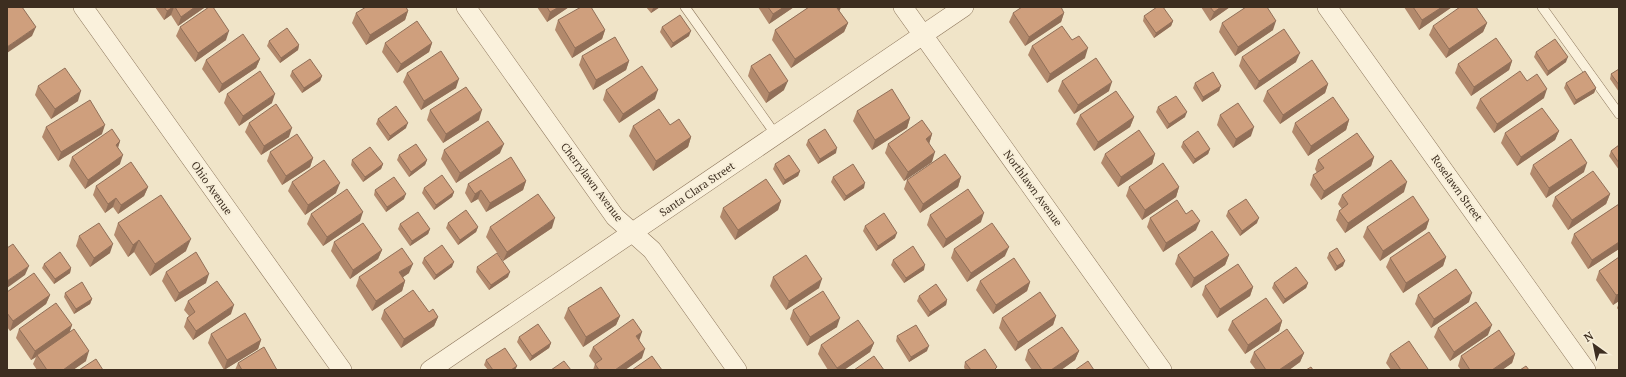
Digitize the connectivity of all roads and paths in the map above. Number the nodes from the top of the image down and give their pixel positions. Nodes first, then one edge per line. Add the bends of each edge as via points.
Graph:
1 (83, 7) edge
2 (466, 7) edge
3 (684, 7) edge
4 (903, 7) edge
5 (964, 7) edge
6 (1327, 7) edge
7 (1542, 7) edge
8 (923, 35) junction
9 (1619, 114) edge
10 (776, 135) junction
11 (633, 232) junction
12 (342, 370) edge
13 (430, 370) edge
14 (737, 370) edge
15 (1162, 370) edge
16 (1586, 370) edge

1 - 12 street, Ohio Avenue
2 - 11 street, Cherrylawn Avenue via 616,217
3 - 10 lane
4 - 8 street, Northlawn Avenue
5 - 8 street, Santa Clara Street
6 - 16 street, Roselawn Street
7 - 9 lane
8 - 10 street, Santa Clara Street
8 - 15 street, Northlawn Avenue
10 - 11 street, Santa Clara Street
11 - 13 street, Santa Clara Street
11 - 14 street, Cherrylawn Avenue via 652,250

